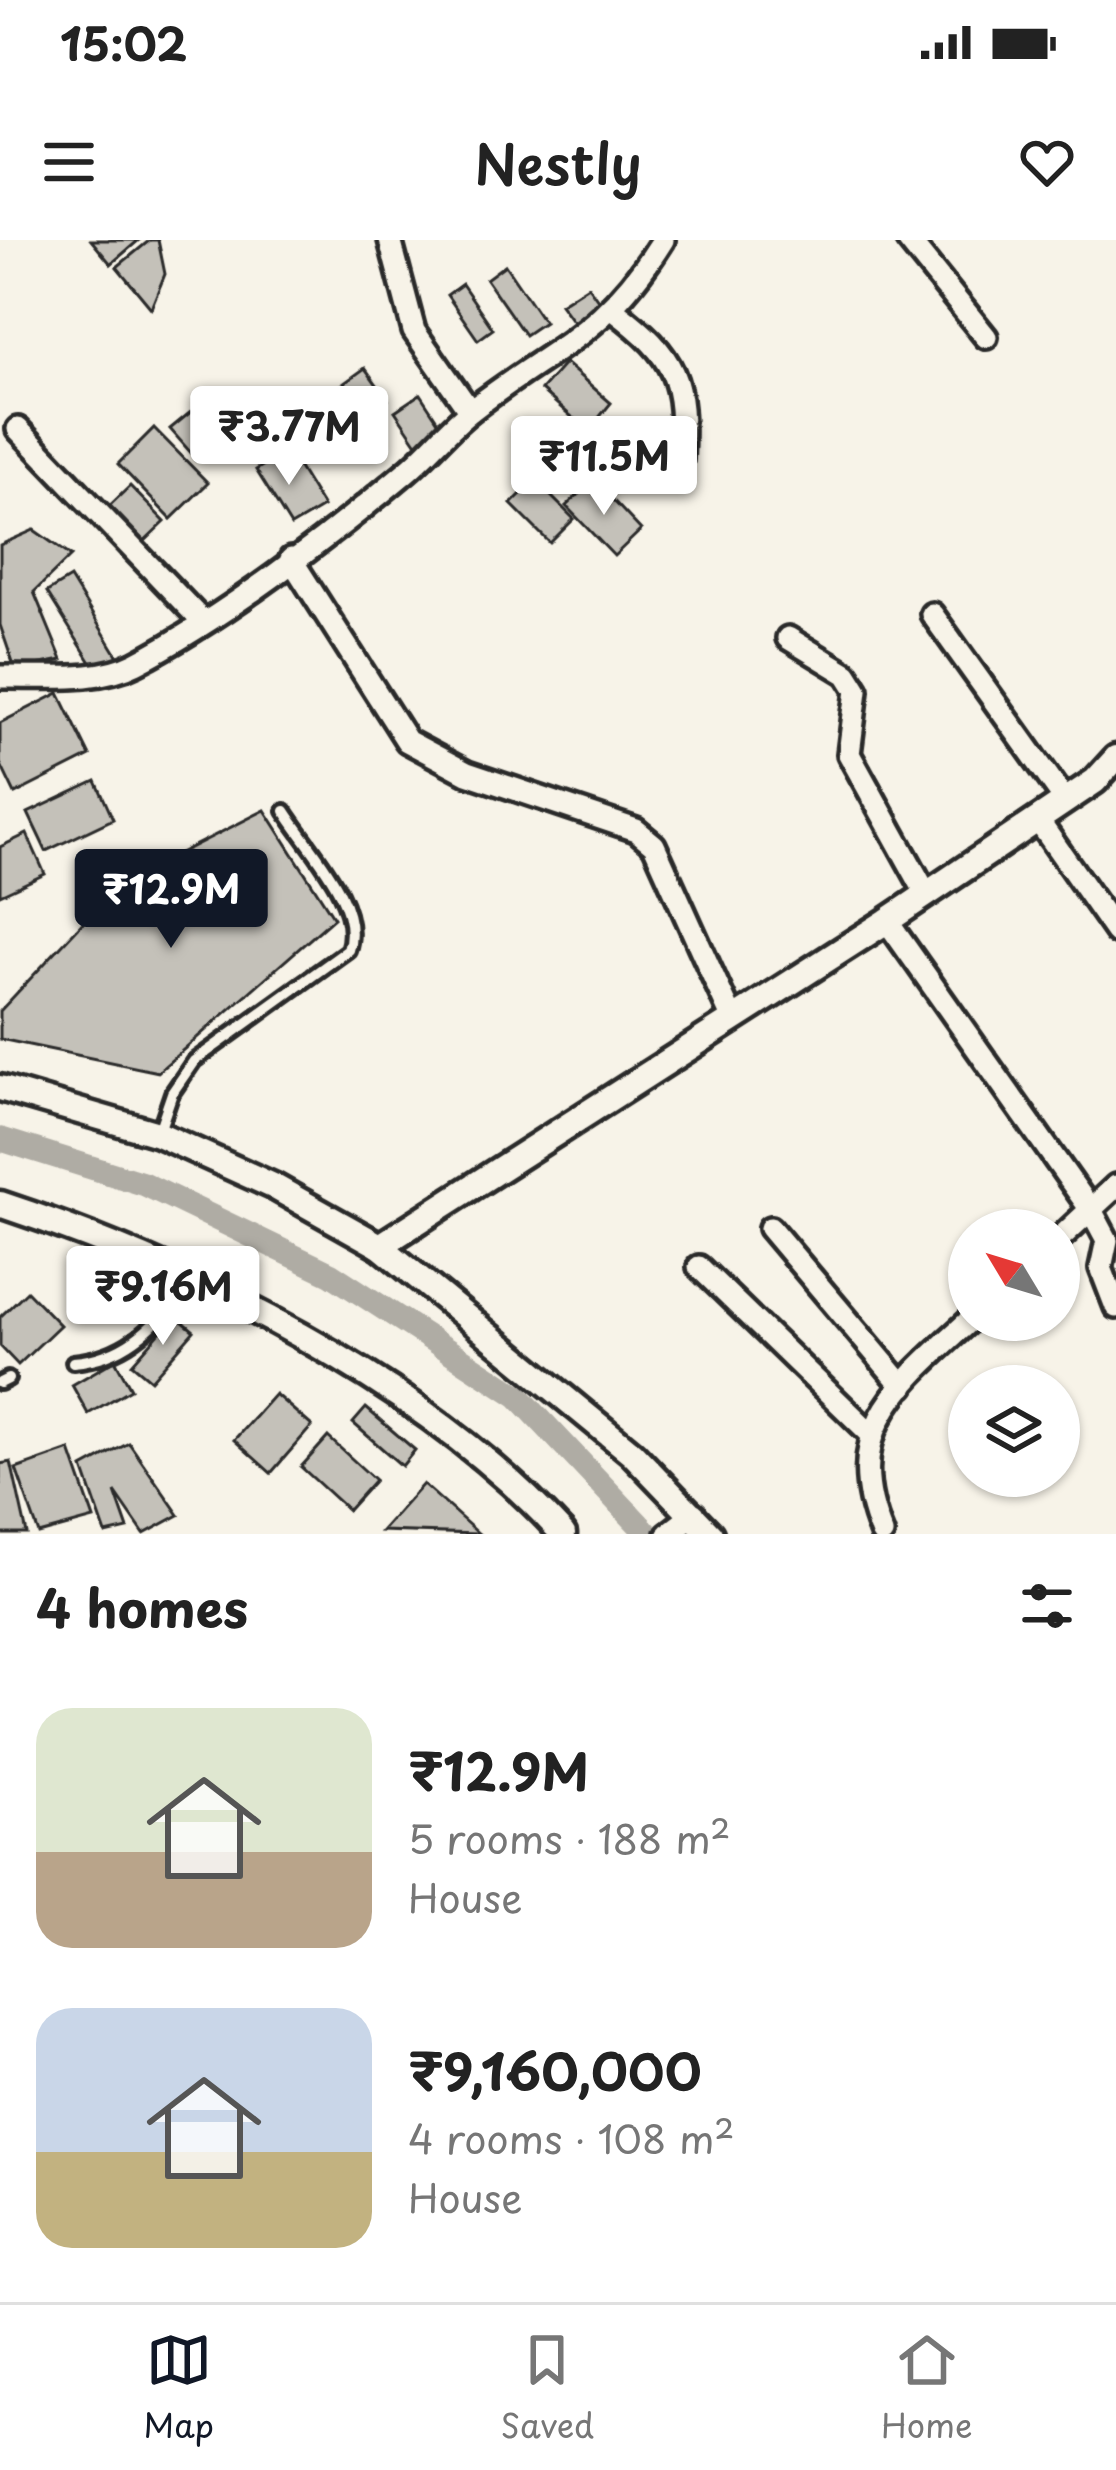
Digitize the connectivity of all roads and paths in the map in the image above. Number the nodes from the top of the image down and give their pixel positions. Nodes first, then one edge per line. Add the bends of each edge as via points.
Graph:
1 (390, 240) edge
2 (662, 240) edge
3 (908, 240) edge
4 (614, 310) junction
5 (986, 337) dead end
6 (470, 411) junction
7 (19, 429) dead end
8 (681, 459) dead end
9 (291, 559) junction
10 (932, 614) dead end
11 (202, 621) junction
12 (788, 638) dead end
13 (0, 677) edge
14 (1116, 758) edge
15 (1065, 800) junction
16 (285, 812) dead end
17 (1037, 819) junction
18 (927, 895) junction
19 (887, 921) junction
20 (1116, 932) edge
21 (733, 1020) junction
22 (0, 1088) edge
23 (158, 1134) junction
24 (1116, 1186) edge
25 (0, 1204) edge
26 (1091, 1210) junction
27 (1080, 1220) edge
28 (770, 1228) dead end
29 (380, 1246) junction
30 (699, 1267) dead end
31 (192, 1282) junction
32 (1116, 1307) edge
33 (949, 1341) edge
34 (73, 1362) dead end
35 (903, 1386) junction
36 (870, 1433) junction
37 (702, 1524) edge
38 (562, 1534) edge
39 (668, 1534) edge
40 (882, 1534) edge

1 - 6 street via 414,332
2 - 4 street
3 - 5 street
4 - 6 street
4 - 8 street via 651,338 680,383
6 - 9 street via 369,503
7 - 11 street
9 - 11 street
9 - 21 street via 407,741 654,844
10 - 15 street
11 - 13 street via 134,665
12 - 18 street via 848,674 856,690 849,754
14 - 15 street
15 - 17 street
16 - 23 lane via 349,912 348,950 194,1061
17 - 18 street
17 - 20 street
18 - 19 street
19 - 21 street
19 - 26 street
21 - 29 street
22 - 23 street
23 - 29 street
24 - 26 street
25 - 31 street
26 - 27 street
26 - 32 street via 1107,1240 1101,1268
28 - 35 street
29 - 37 street via 632,1453
30 - 36 street
31 - 34 lane via 130,1348
31 - 38 street via 351,1366 473,1453
33 - 35 street
35 - 36 street
36 - 40 street via 865,1477
37 - 39 street

